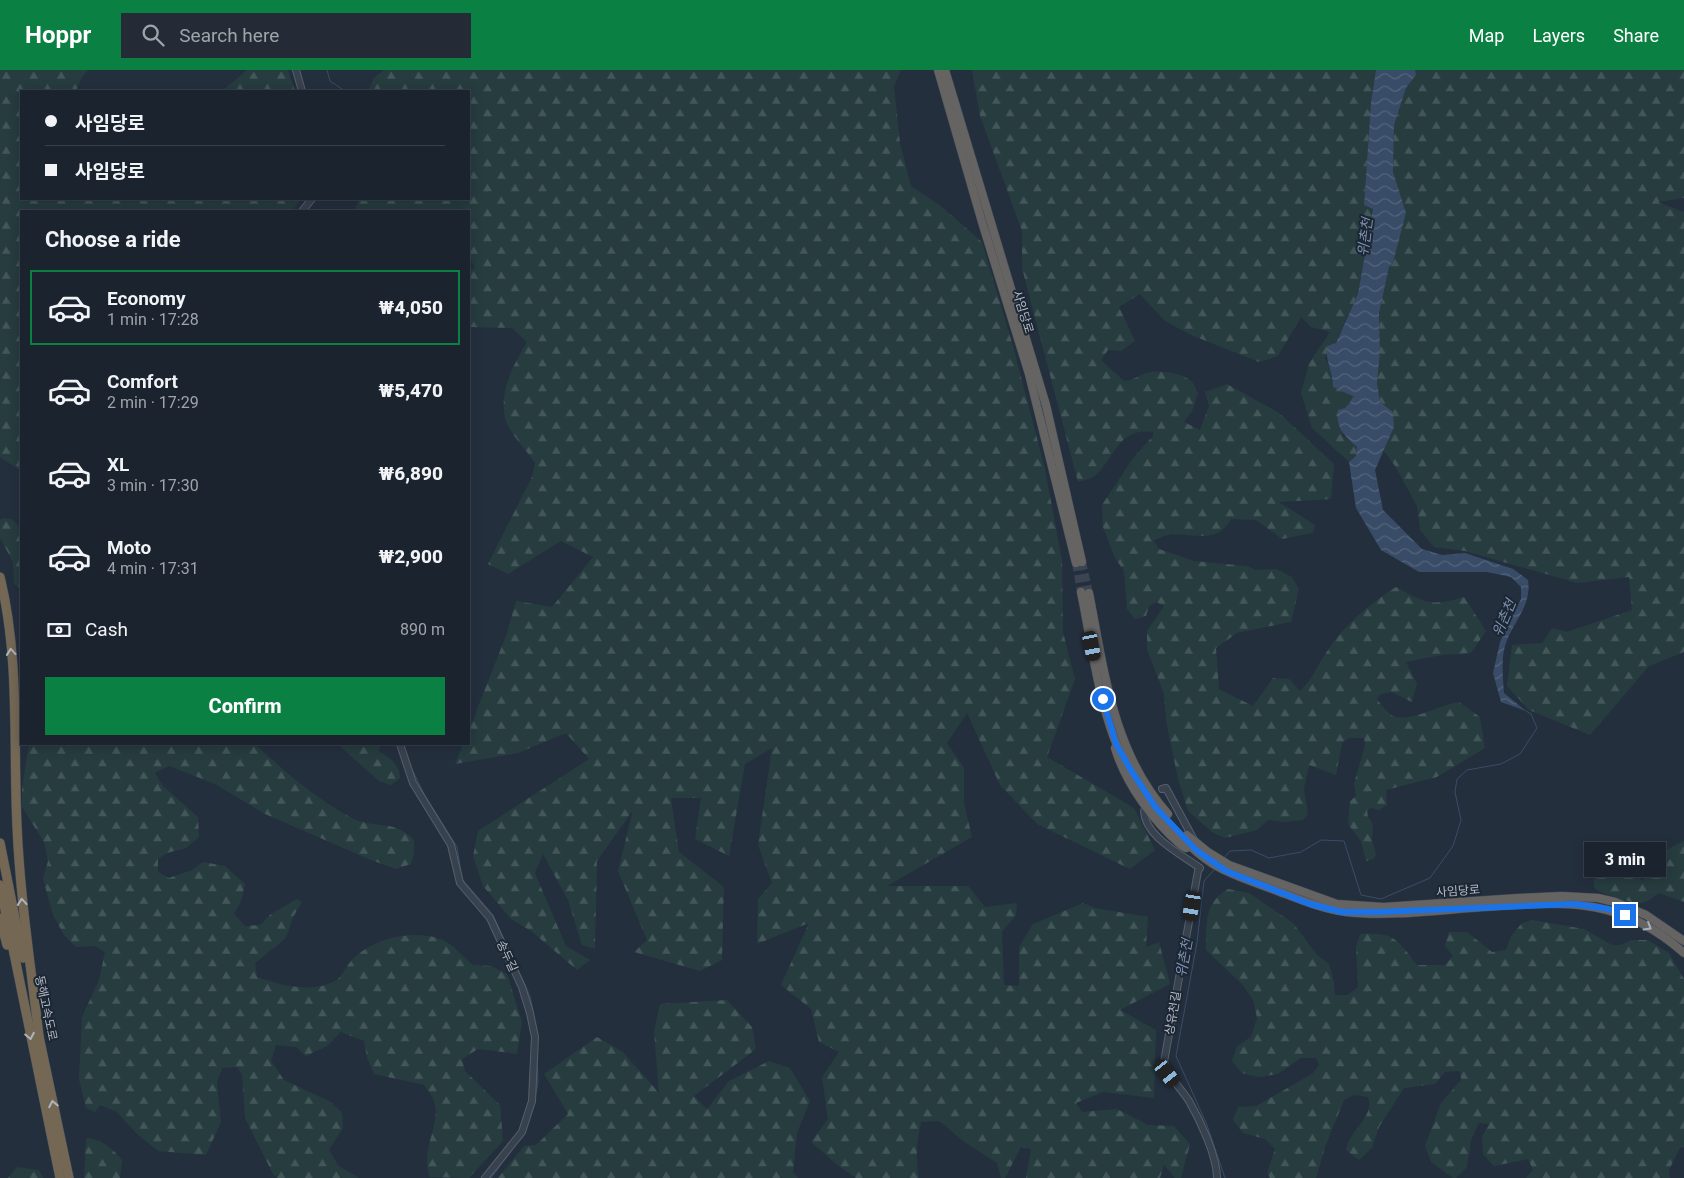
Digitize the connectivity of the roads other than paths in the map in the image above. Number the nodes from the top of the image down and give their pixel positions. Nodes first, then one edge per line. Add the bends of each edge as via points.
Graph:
1 (296, 70) edge
2 (938, 70) edge
3 (945, 70) edge
4 (302, 90) edge
5 (311, 200) edge
6 (303, 210) edge
7 (0, 577) edge
8 (1114, 736) junction
9 (400, 745) edge
10 (1164, 788) dead end
11 (1147, 805) junction
12 (0, 843) edge
13 (1196, 846) junction
14 (1228, 868) junction
15 (0, 885) edge
16 (0, 918) edge
17 (1684, 941) edge
18 (1684, 953) edge
19 (25, 1010) junction
20 (39, 1037) junction
21 (59, 1152) junction
22 (60, 1178) edge
23 (69, 1178) edge
24 (485, 1178) edge
25 (1217, 1178) edge

1 - 4 street
2 - 3 highway, 사임당로 via 1029,374 1079,563 1046,405
5 - 6 street
20 -> 7 highway via 20,882 13,671
8 - 11 highway via 1120,762
8 - 13 highway via 1151,802
8 - 13 highway via 1103,699 1085,592 1124,744 1163,808
9 - 24 street, 송두길 via 413,783 451,845 460,882 490,918 522,987 535,1037 532,1101 522,1132
10 - 13 street
11 - 13 highway via 1181,846
11 - 25 street, 상유천길 via 1144,817 1161,840 1200,868 1164,1062 1167,1073 1188,1101 1204,1132
12 - 20 highway, 동해고속도로
13 - 14 highway
14 - 17 highway, 사임당로 via 1326,902 1348,906 1598,898 1646,915
14 -> 18 highway, 사임당로 via 1321,907 1355,913 1556,904 1609,909 1640,922
15 - 19 highway, 동해고속도로
16 - 19 highway
19 -> 21 highway, 동해고속도로
21 -> 20 highway, 동해고속도로
21 - 22 highway, 동해고속도로
21 - 23 highway, 동해고속도로

